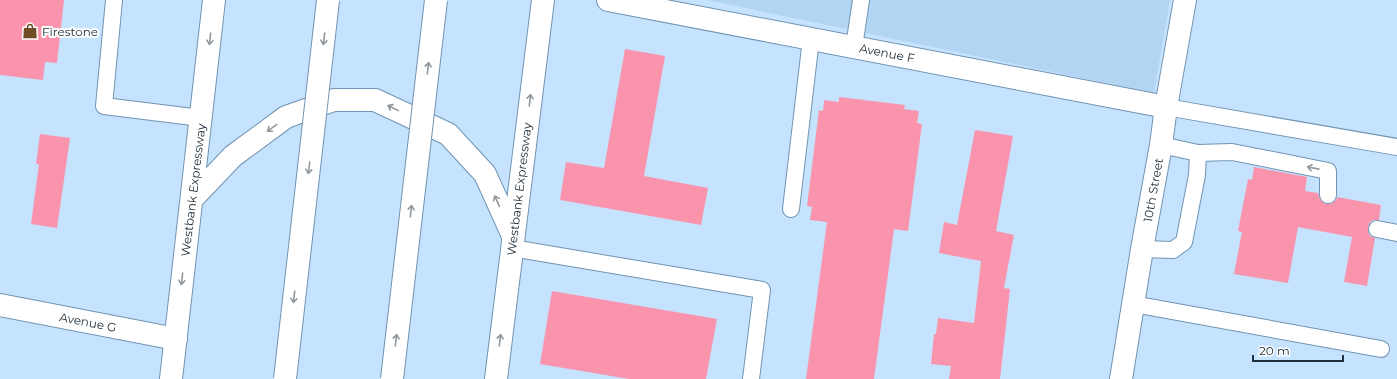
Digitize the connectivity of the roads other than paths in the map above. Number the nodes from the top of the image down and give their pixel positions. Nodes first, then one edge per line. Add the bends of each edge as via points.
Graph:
1 (114, 0) edge
2 (214, 0) edge
3 (328, 0) edge
4 (436, 0) edge
5 (543, 0) edge
6 (861, 0) edge
7 (1185, 0) edge
8 (616, 1) edge
9 (811, 39) junction
10 (854, 47) junction
11 (1166, 107) junction
12 (201, 118) junction
13 (1161, 145) junction
14 (1397, 147) edge
15 (1198, 153) junction
16 (1328, 195) dead end
17 (192, 199) junction
18 (791, 208) dead end
19 (1377, 229) dead end
20 (1397, 233) edge
21 (512, 242) junction
22 (1142, 249) junction
23 (1133, 304) junction
24 (0, 305) edge
25 (176, 339) junction
26 (1381, 349) dead end
27 (1126, 378) edge
28 (171, 379) edge
29 (285, 379) edge
30 (392, 379) edge
31 (496, 379) edge
32 (751, 379) edge

1 - 12 lane via 104,106
2 -> 12 main road, Westbank Expressway
3 -> 29 main road, bridge
30 -> 4 main road, bridge
21 -> 5 main road, Westbank Expressway
6 - 10 lane
7 - 11 main road, 10th Street
8 - 9 main road, Avenue F
9 - 10 main road, Avenue F
9 - 18 lane
10 - 11 main road, Avenue F
11 - 13 main road, 10th Street
11 - 14 lane
12 - 17 main road, Westbank Expressway
13 - 15 lane
13 - 22 main road, 10th Street
16 -> 15 lane via 1328,171 1232,152
15 - 22 lane via 1197,175 1184,242 1173,250
21 -> 17 main road via 486,174 448,134 375,100 334,100 286,117 233,156
17 -> 25 main road, Westbank Expressway
19 - 20 lane
31 -> 21 main road, Westbank Expressway
21 - 32 lane via 762,290
22 - 23 main road, 10th Street
23 - 26 lane
23 - 27 main road, 10th Street
24 - 25 main road, Avenue G
25 - 28 main road, Westbank Expressway

